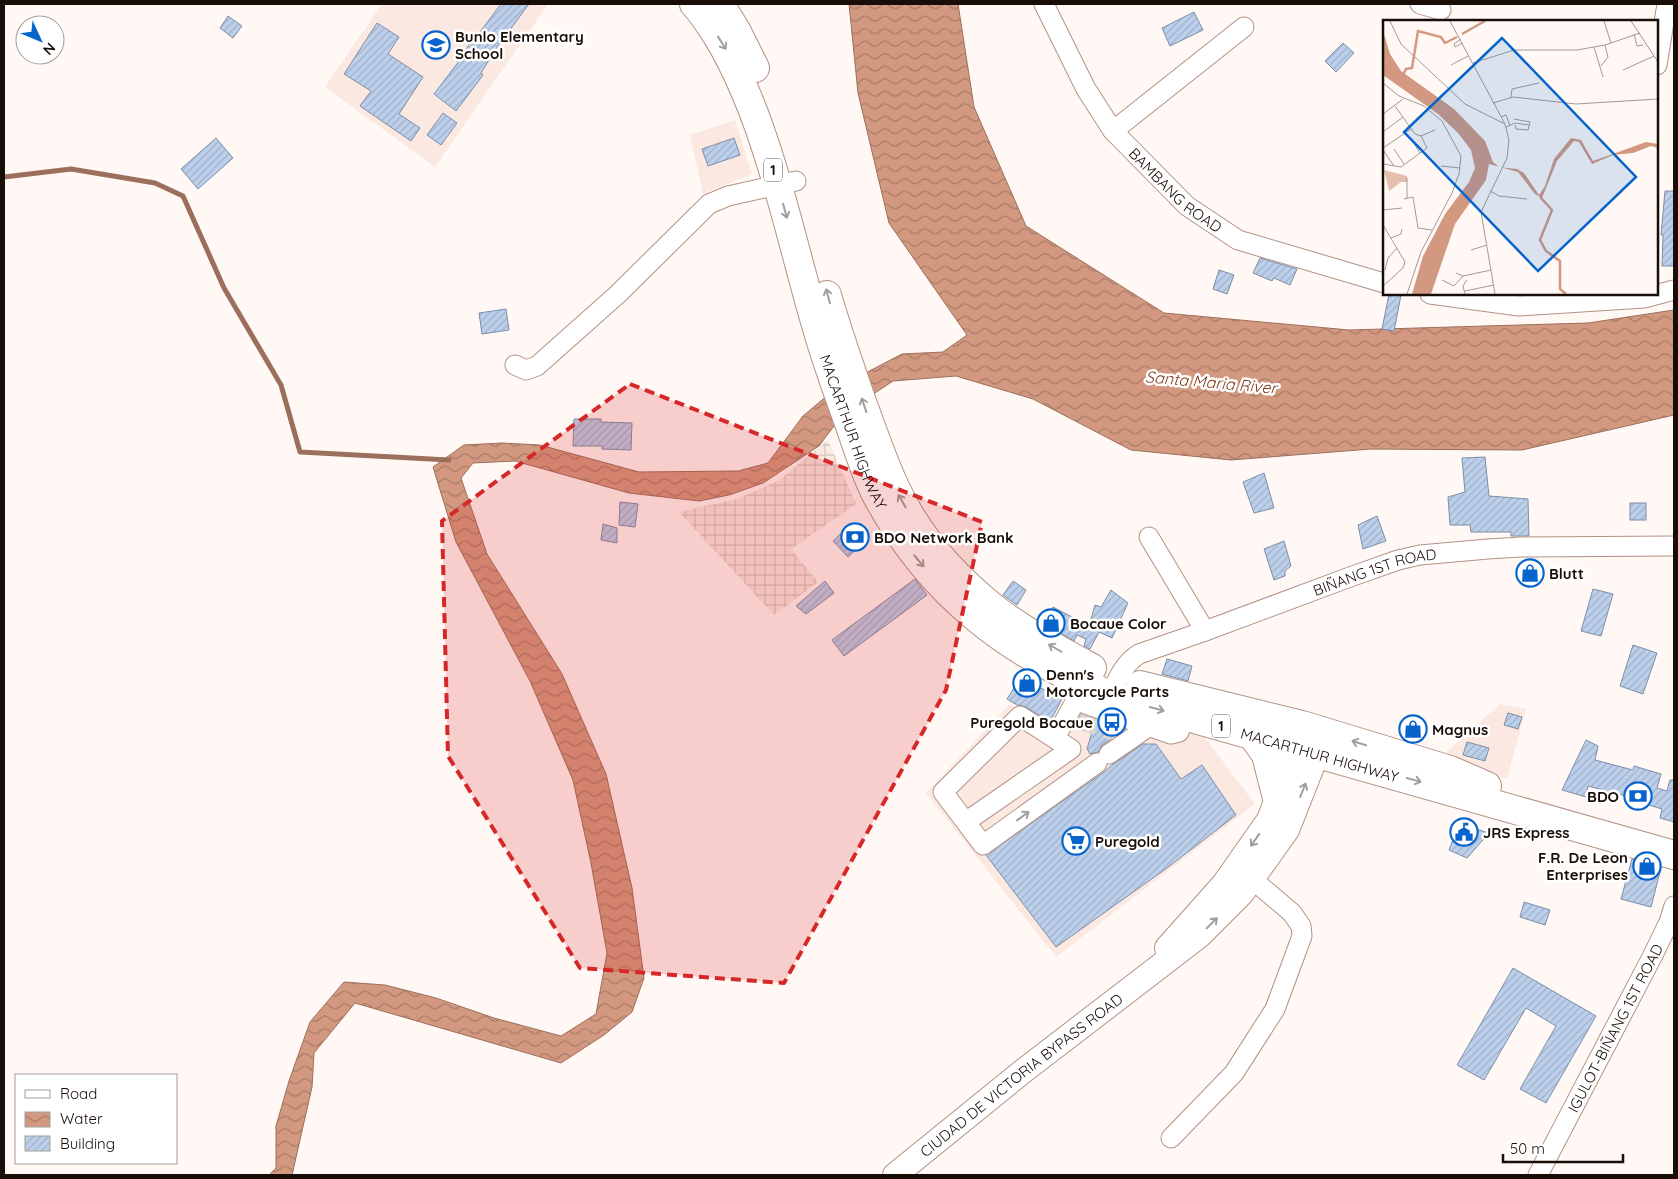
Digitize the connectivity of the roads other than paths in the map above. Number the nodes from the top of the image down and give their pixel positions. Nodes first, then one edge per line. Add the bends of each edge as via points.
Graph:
1 (694, 4) edge
2 (720, 4) edge
3 (1044, 4) edge
4 (1420, 4) edge
5 (1667, 4) edge
6 (1440, 12) edge
7 (1244, 27) dead end
8 (1658, 59) edge
9 (1658, 65) edge
10 (1674, 67) edge
11 (1113, 131) junction
12 (787, 183) junction
13 (1383, 283) edge
14 (1674, 290) edge
15 (1658, 294) edge
16 (1437, 295) edge
17 (1655, 295) edge
18 (515, 365) dead end
19 (1149, 537) dead end
20 (1674, 546) edge
21 (1205, 631) junction
22 (1114, 687) junction
23 (1080, 698) junction
24 (1189, 707) junction
25 (1114, 731) tunnel mouth
26 (1141, 732) junction
27 (1252, 734) junction
28 (1055, 738) junction
29 (1309, 740) junction
30 (1277, 798) junction
31 (967, 822) junction
32 (1674, 836) edge
33 (1674, 855) edge
34 (1252, 879) junction
35 (1674, 906) edge
36 (1148, 976) junction
37 (1171, 1138) dead end
38 (896, 1175) edge
39 (1538, 1175) edge

1 -> 12 highway, MACARTHUR HIGHWAY / 1 via 727,52
2 - 12 highway, MACARTHUR HIGHWAY / 1 via 736,30 768,99
3 - 11 street, BAMBANG ROAD via 1086,89
4 - 6 street
5 - 8 street
7 - 11 street
9 - 10 street
11 - 13 street, BAMBANG ROAD via 1187,206 1238,240
12 - 18 street via 728,196 708,204 618,294 537,366 526,370
12 - 23 highway, MACARTHUR HIGHWAY / 1 via 833,346 870,454 878,499 913,554 953,599
14 - 15 street
16 - 17 street via 1519,306
19 - 21 street
20 - 21 street, BIÑANG 1ST ROAD via 1521,547 1420,555 1398,560
21 - 22 street, BIÑANG 1ST ROAD via 1132,658
22 - 23 highway, MACARTHUR HIGHWAY / 1
22 - 24 highway, MACARTHUR HIGHWAY / 1
23 - 26 street
23 - 28 street
24 - 26 street via 1178,732
24 - 27 highway, MACARTHUR HIGHWAY / 1
24 - 29 highway, MACARTHUR HIGHWAY / 1
25 - 26 street
31 -> 26 street via 984,845
27 - 29 highway, MACARTHUR HIGHWAY / 1
27 - 30 highway via 1266,755
28 - 31 street via 1071,749
28 - 31 street via 1020,716 943,792
29 - 30 main road, CIUDAD DE VICTORIA BYPASS ROAD
32 -> 29 highway, MACARTHUR HIGHWAY / 1 via 1492,788 1450,770
29 -> 33 highway, MACARTHUR HIGHWAY / 1 via 1461,793
34 -> 29 main road, CIUDAD DE VICTORIA BYPASS ROAD via 1287,830
30 -> 36 main road, CIUDAD DE VICTORIA BYPASS ROAD via 1269,820 1224,884 1171,943
36 -> 34 main road, CIUDAD DE VICTORIA BYPASS ROAD via 1199,936
34 - 37 street via 1292,913 1302,926 1302,936 1274,1009 1234,1073
35 - 39 street, IGULOT-BIÑANG 1ST ROAD via 1653,955
36 - 38 main road, CIUDAD DE VICTORIA BYPASS ROAD via 1022,1072

